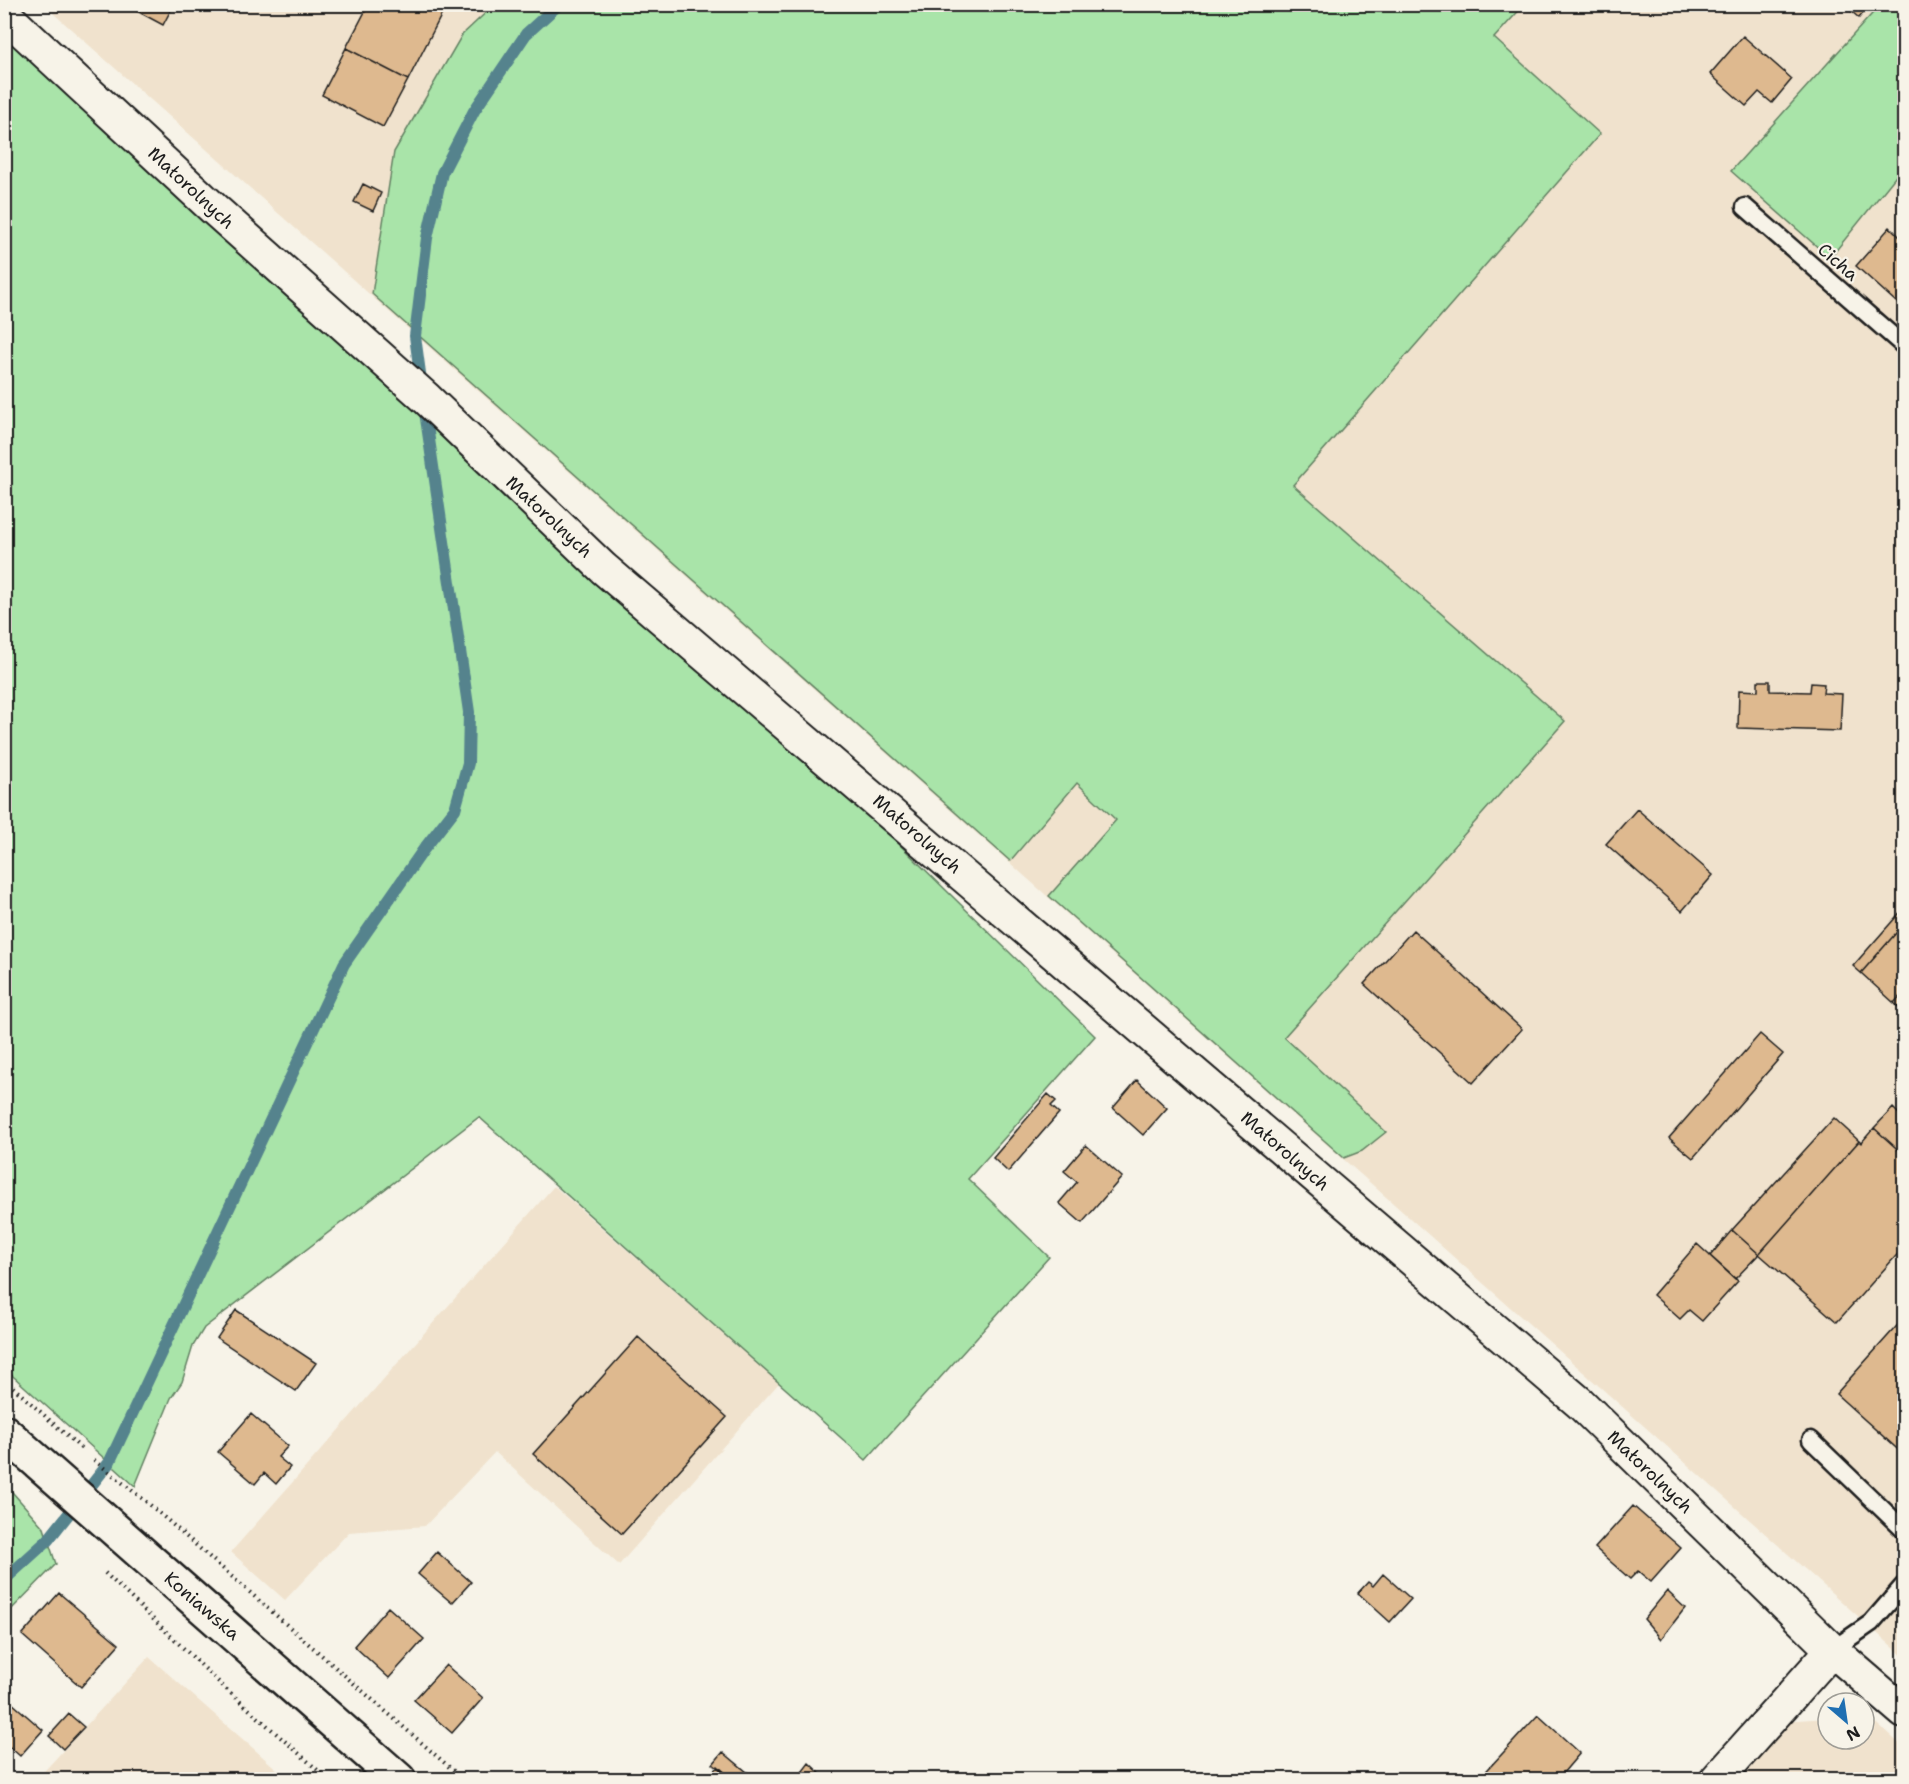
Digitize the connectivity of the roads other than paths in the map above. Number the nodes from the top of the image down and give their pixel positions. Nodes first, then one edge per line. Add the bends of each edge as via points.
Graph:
1 (4, 14) edge
2 (1745, 207) dead end
3 (1905, 346) edge
4 (4, 1432) edge
5 (1810, 1440) dead end
6 (1905, 1530) edge
7 (1905, 1585) edge
8 (1832, 1650) junction
9 (1905, 1712) edge
10 (399, 1779) edge
11 (1716, 1779) edge

1 - 8 street, Małorolnych via 427,399 603,568 1580,1403
2 - 3 lane, Cicha
4 - 10 main road, Koniawska
5 - 6 lane
7 - 8 lane via 1871,1623
8 - 9 street, Małorolnych
8 - 11 street

